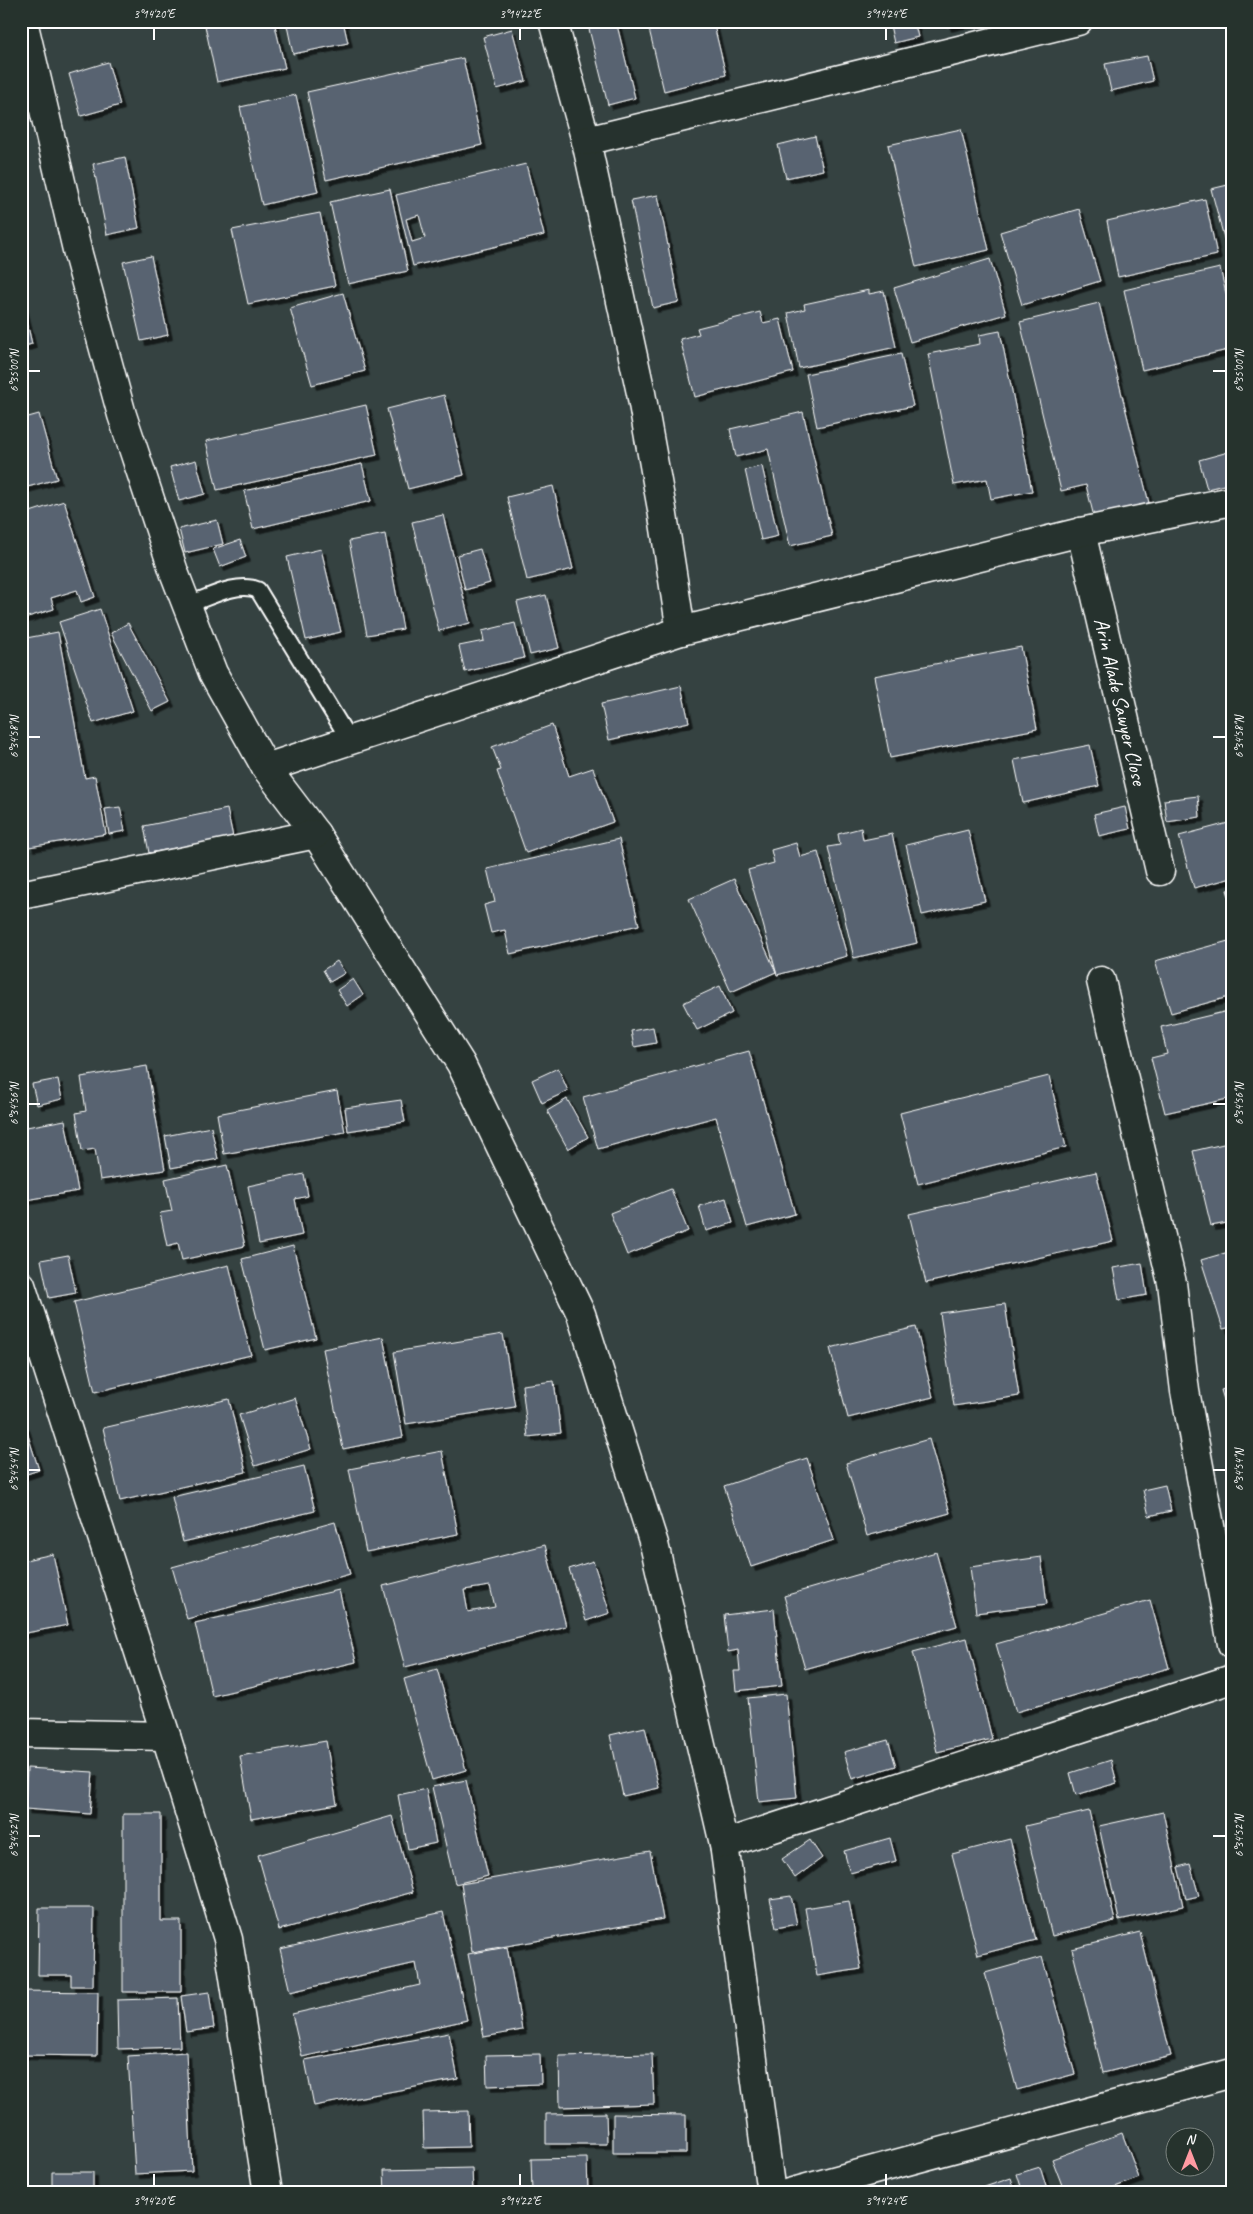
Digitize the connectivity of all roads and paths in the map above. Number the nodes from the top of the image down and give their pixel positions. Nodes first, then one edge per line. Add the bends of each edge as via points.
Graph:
1 (23, 21) edge
2 (553, 21) edge
3 (1078, 21) edge
4 (586, 141) junction
5 (1232, 501) edge
6 (1081, 532) junction
7 (187, 605) junction
8 (681, 631) junction
9 (350, 741) junction
10 (266, 768) junction
11 (316, 834) junction
12 (1160, 871) dead end
13 (21, 895) edge
14 (1101, 981) dead end
15 (21, 1285) edge
16 (1232, 1644) edge
17 (1232, 1679) edge
18 (21, 1733) edge
19 (166, 1736) junction
20 (724, 1844) junction
21 (1232, 2073) edge
22 (268, 2193) edge
23 (771, 2193) edge
24 (789, 2193) edge

1 - 7 street via 78,254 122,415
2 - 4 street
3 - 4 street
4 - 8 street via 641,393
5 - 6 street
6 - 8 street
6 - 12 street, Arin Alade Sawyer Close
7 - 9 lane via 238,588 249,586 258,590
7 - 10 street via 213,673
8 - 9 street
9 - 10 street
10 - 11 street
11 - 13 street
11 - 20 street via 460,1064 581,1314 654,1544
14 - 16 street via 1172,1283 1185,1391
15 - 19 street
17 - 20 street
18 - 19 street
19 - 22 street via 228,1939
20 - 23 street
21 - 24 street

